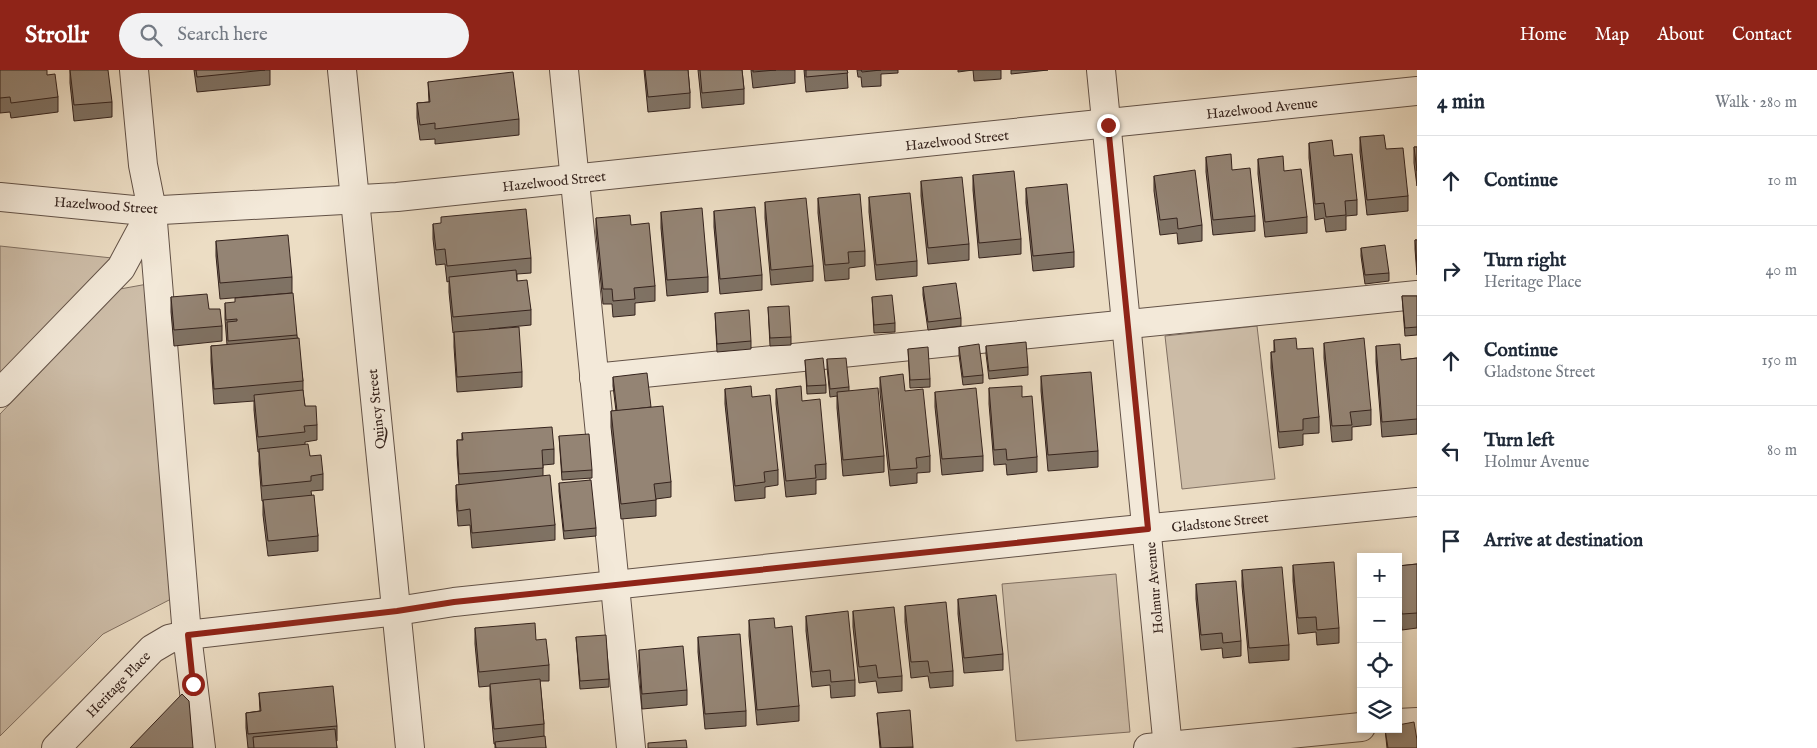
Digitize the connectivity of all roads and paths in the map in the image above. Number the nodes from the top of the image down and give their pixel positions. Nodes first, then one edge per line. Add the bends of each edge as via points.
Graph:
1 (134, 70) edge
2 (342, 70) edge
3 (564, 70) edge
4 (1101, 70) edge
5 (1417, 91) edge
6 (1108, 125) junction
7 (575, 179) junction
8 (0, 197) edge
9 (355, 198) junction
10 (152, 210) junction
11 (1417, 295) edge
12 (1127, 326) junction
13 (594, 378) junction
14 (0, 393) edge
15 (1417, 502) edge
16 (1148, 529) junction
17 (615, 586) junction
18 (397, 611) junction
19 (188, 635) junction
20 (1417, 722) edge
21 (1402, 724) edge
22 (1357, 727) edge
23 (1161, 747) edge
24 (56, 748) edge
25 (201, 748) edge
26 (410, 748) edge
27 (630, 748) edge

1 - 10 street
2 - 9 street, Quincy Street
3 - 7 street
4 - 6 street, Holmur Avenue
5 - 6 street, Hazelwood Avenue
6 - 7 street, Hazelwood Street
6 - 12 street, Holmur Avenue
7 - 9 street, Hazelwood Street via 397,197
7 - 13 street
8 - 10 street, Hazelwood Street
9 - 10 street, Hazelwood Street
9 - 18 street, Quincy Street
10 - 14 street via 121,268
10 - 19 street
11 - 12 street
12 - 13 street
12 - 16 street, Holmur Avenue
13 - 17 street
15 - 16 street, Gladstone Street
16 - 17 street, Gladstone Street
16 - 23 street, Holmur Avenue
17 - 18 street, Gladstone Street
17 - 27 street
18 - 19 street, Heritage Place
18 - 26 street, Quincy Street
19 - 24 street, Heritage Place via 170,639 152,649
19 - 25 street
20 - 21 street
22 - 23 street

